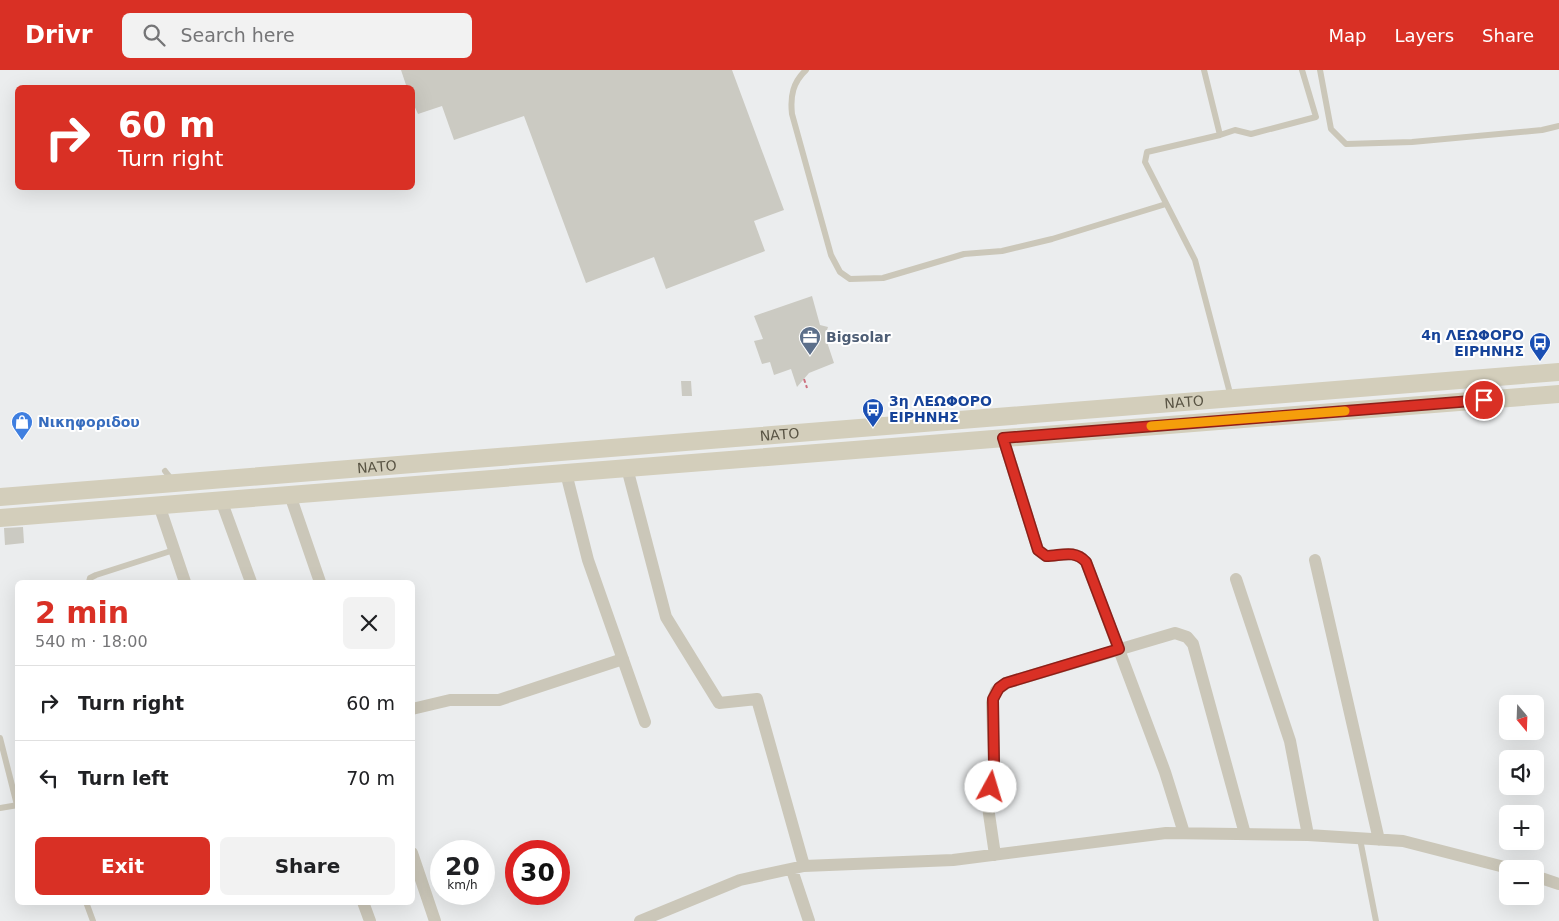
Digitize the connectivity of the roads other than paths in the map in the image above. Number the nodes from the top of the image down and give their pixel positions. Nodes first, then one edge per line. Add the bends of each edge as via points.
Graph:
1 (806, 70) edge
2 (1204, 70) edge
3 (1302, 70) edge
4 (1320, 70) edge
5 (1559, 126) edge
6 (1220, 134) junction
7 (1166, 204) junction
8 (1559, 372) edge
9 (1559, 394) edge
10 (1231, 398) junction
11 (1003, 438) junction
12 (627, 468) junction
13 (566, 473) junction
14 (290, 495) junction
15 (0, 497) edge
16 (221, 500) junction
17 (159, 506) junction
18 (0, 518) edge
19 (174, 550) junction
20 (1315, 560) dead end
21 (1236, 579) dead end
22 (90, 580) edge
23 (184, 580) edge
24 (250, 580) edge
25 (319, 580) edge
26 (1119, 649) junction
27 (623, 659) junction
28 (415, 708) edge
29 (645, 722) dead end
30 (0, 738) edge
31 (15, 796) edge
32 (15, 804) edge
33 (0, 808) edge
34 (1184, 833) junction
35 (1245, 834) junction
36 (1308, 836) junction
37 (1360, 839) junction
38 (1379, 840) junction
39 (995, 855) junction
40 (415, 862) edge
41 (1499, 866) edge
42 (798, 868) junction
43 (1544, 879) edge
44 (1559, 884) edge
45 (87, 905) edge
46 (364, 905) edge
47 (93, 921) edge
48 (370, 921) edge
49 (435, 921) edge
50 (640, 921) edge
51 (809, 921) edge
52 (1376, 921) edge

1 - 7 lane via 790,97 792,114 831,255 840,272 850,279 884,278 964,254 1002,251
2 - 6 lane
3 - 6 lane via 1316,117 1251,134 1235,130
4 - 5 lane via 1331,129 1346,144 1412,142
6 - 7 lane via 1148,152 1145,162
7 - 10 lane via 1195,260
8 - 10 main road, ΝΑΤΟ
9 - 11 main road, ΝΑΤΟ
10 - 15 main road, ΝΑΤΟ via 170,477
11 - 12 main road, ΝΑΤΟ
11 - 26 street via 1038,550 1046,556 1080,555 1086,562
12 - 13 main road, ΝΑΤΟ
12 - 42 street via 666,618 719,703 757,699
13 - 14 main road, ΝΑΤΟ
13 - 27 street via 588,560
14 - 16 main road, ΝΑΤΟ
14 - 25 street
16 - 17 main road, ΝΑΤΟ
16 - 24 street
17 - 18 main road, ΝΑΤΟ
17 - 19 street
19 - 22 lane via 96,575
19 - 23 street
20 - 38 street
21 - 36 street via 1290,741
26 - 34 street via 1166,772
26 - 35 street via 1175,633 1190,640
26 - 39 street via 1006,683 996,691 992,703 994,762 988,807
27 - 28 street via 498,700 450,700
27 - 29 street
30 - 31 lane
32 - 33 lane
34 - 35 street
34 - 39 street
35 - 36 street
36 - 37 street
37 - 38 street
37 - 52 lane
38 - 41 street via 1403,841
39 - 42 street
40 - 49 street
42 - 50 street via 740,880
42 - 51 street
43 - 44 street
45 - 47 lane
46 - 48 street

